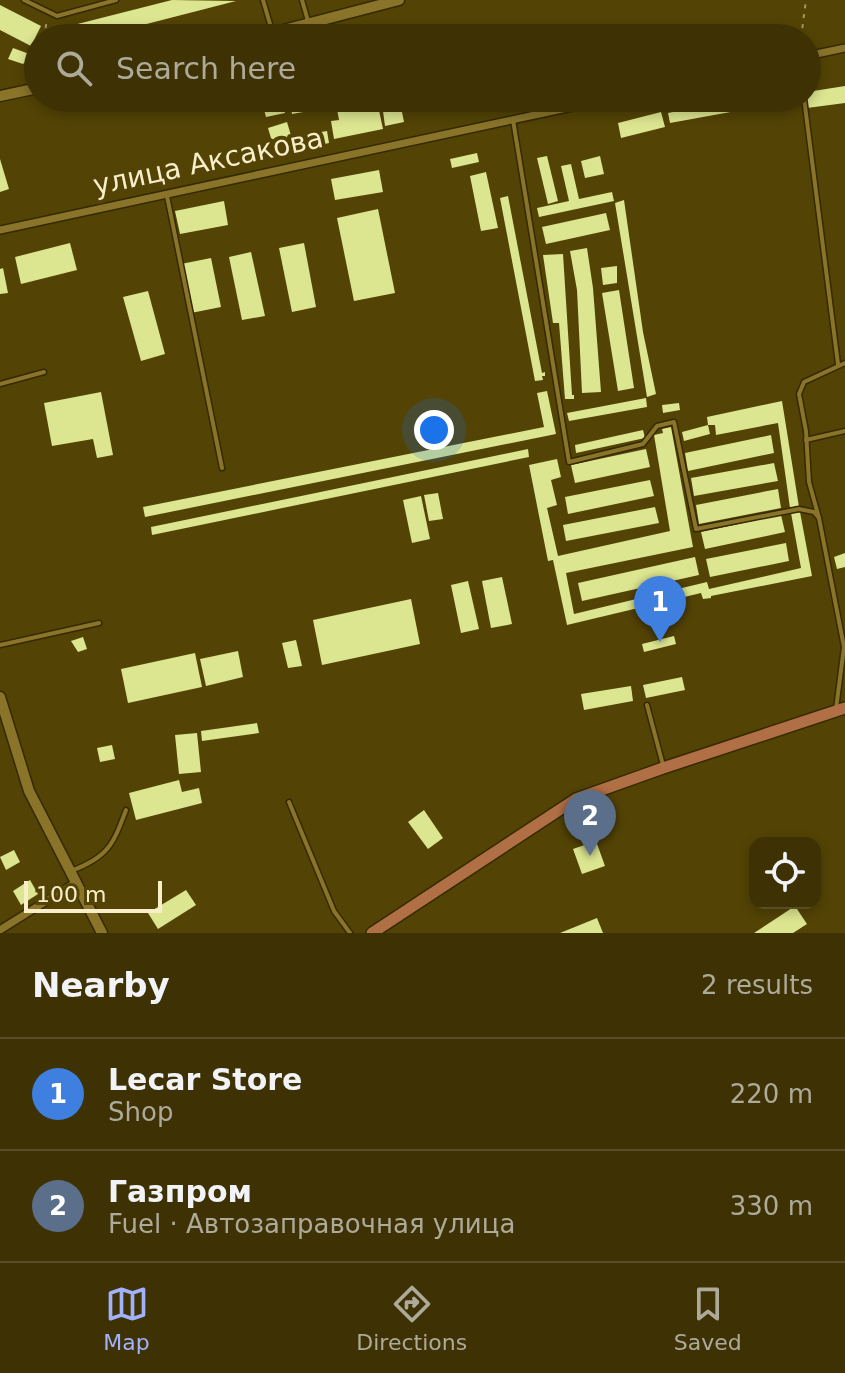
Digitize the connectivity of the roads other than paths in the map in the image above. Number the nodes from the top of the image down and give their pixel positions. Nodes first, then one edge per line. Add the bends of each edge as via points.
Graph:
1 (24, 0) edge
2 (116, 0) edge
3 (263, 0) edge
4 (302, 0) edge
5 (399, 0) edge
6 (308, 23) junction
7 (270, 24) edge
8 (304, 24) edge
9 (845, 48) edge
10 (821, 53) edge
11 (24, 91) edge
12 (0, 96) edge
13 (550, 112) edge
14 (806, 112) edge
15 (513, 120) junction
16 (167, 193) junction
17 (0, 230) edge
18 (845, 363) edge
19 (838, 364) junction
20 (44, 372) dead end
21 (0, 384) edge
22 (845, 431) edge
23 (806, 440) junction
24 (222, 468) dead end
25 (819, 518) junction
26 (99, 623) dead end
27 (0, 645) edge
28 (0, 697) edge
29 (647, 705) dead end
30 (840, 710) edge
31 (663, 768) junction
32 (289, 802) dead end
33 (126, 810) dead end
34 (69, 872) junction
35 (75, 883) junction
36 (0, 930) edge
37 (102, 933) edge
38 (350, 933) edge
39 (372, 933) edge

1 - 2 lane via 57,16
3 - 7 lane
4 - 6 lane
5 - 6 main road
6 - 8 main road
9 - 10 street
11 - 12 main road
13 - 15 street, улица Аксакова
14 - 19 lane
15 - 16 street, улица Аксакова
15 - 25 lane via 569,462 643,444 657,426 674,422 696,529 799,509
16 - 17 street, улица Аксакова
16 - 24 lane
18 - 19 lane
19 - 23 lane via 804,382 799,394
20 - 21 lane
22 - 23 lane
23 - 25 lane
25 - 30 lane via 844,647
26 - 27 lane
28 - 34 main road via 29,791
29 - 31 lane
30 - 31 main road
31 - 39 main road via 576,799
32 - 38 lane via 334,911
33 - 34 lane via 111,847
34 - 35 main road
35 - 36 street
35 - 37 main road

